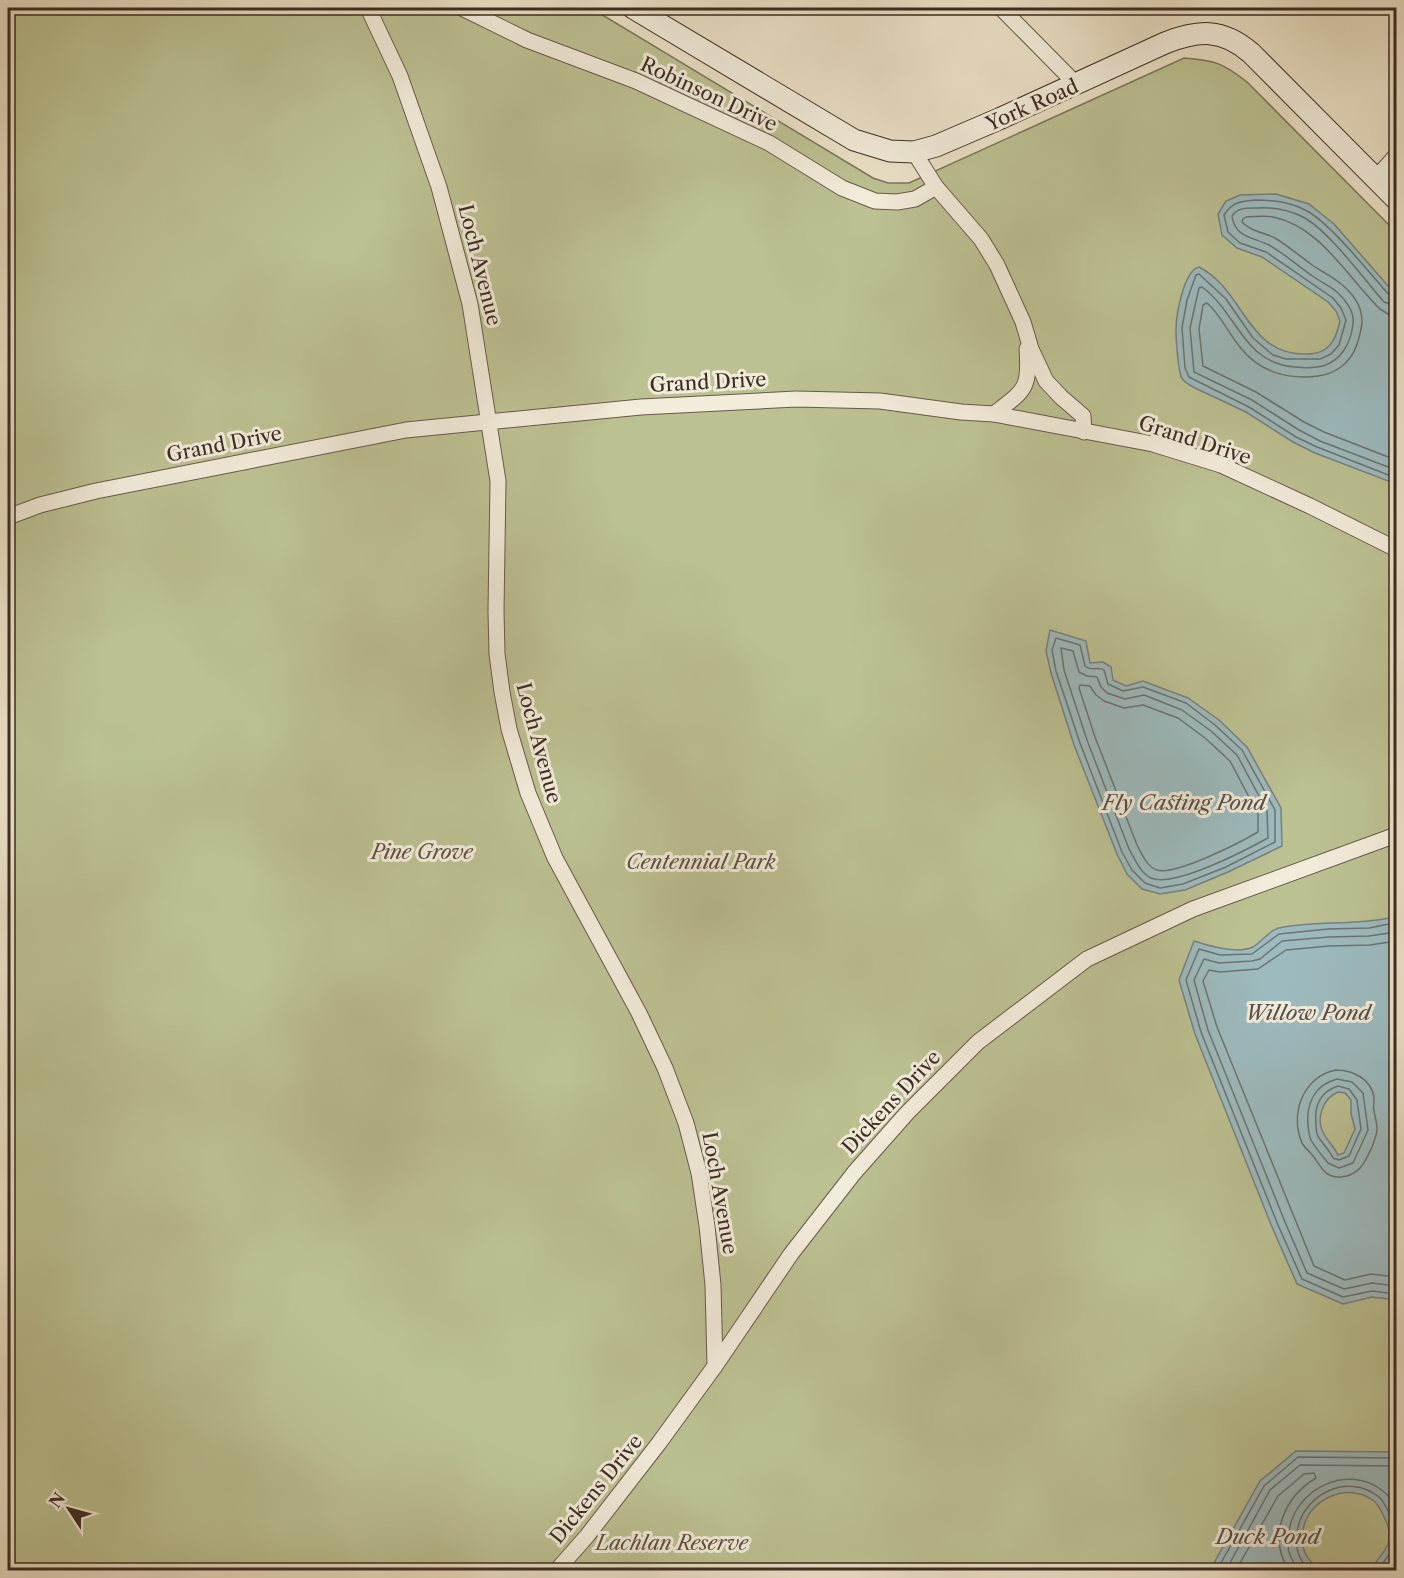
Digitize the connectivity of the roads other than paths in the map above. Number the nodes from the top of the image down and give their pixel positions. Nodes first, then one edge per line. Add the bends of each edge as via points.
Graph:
1 (368, 8) edge
2 (462, 8) edge
3 (633, 8) edge
4 (1001, 8) edge
5 (1077, 85) junction
6 (914, 152) junction
7 (1396, 158) edge
8 (1377, 179) junction
9 (936, 187) junction
10 (1396, 199) edge
11 (1023, 322) junction
12 (994, 414) junction
13 (490, 421) junction
14 (1084, 432) junction
15 (8, 517) edge
16 (1396, 549) edge
17 (1396, 835) edge
18 (715, 1366) junction
19 (557, 1570) edge

1 - 13 street, Loch Avenue via 400,76 439,187 471,304
2 - 9 street, Robinson Drive via 526,40 636,81 769,143 842,188 875,201 915,199
3 - 6 main road, York Road via 854,140 890,151
4 - 5 street
5 - 6 main road, York Road via 958,138
5 - 8 main road, York Road via 1185,35 1216,33 1251,52
6 - 9 street
7 - 8 street
8 - 10 main road, York Road
9 - 11 street via 981,239
11 - 12 street via 1027,382 1018,395
11 - 14 street via 1046,381 1083,416
12 - 13 street, Grand Drive via 880,401 796,399 641,407
12 - 14 street, Grand Drive
13 - 15 street, Grand Drive via 406,430 130,484 40,505
13 - 18 street, Loch Avenue via 498,481 497,654 509,729 528,793 555,858 639,1013 686,1123 707,1226
14 - 16 street, Grand Drive via 1153,444 1221,465
17 - 18 street, Dickens Drive via 1193,909 1087,960 997,1025 932,1086 854,1173 791,1254
18 - 19 street, Dickens Drive via 622,1492

